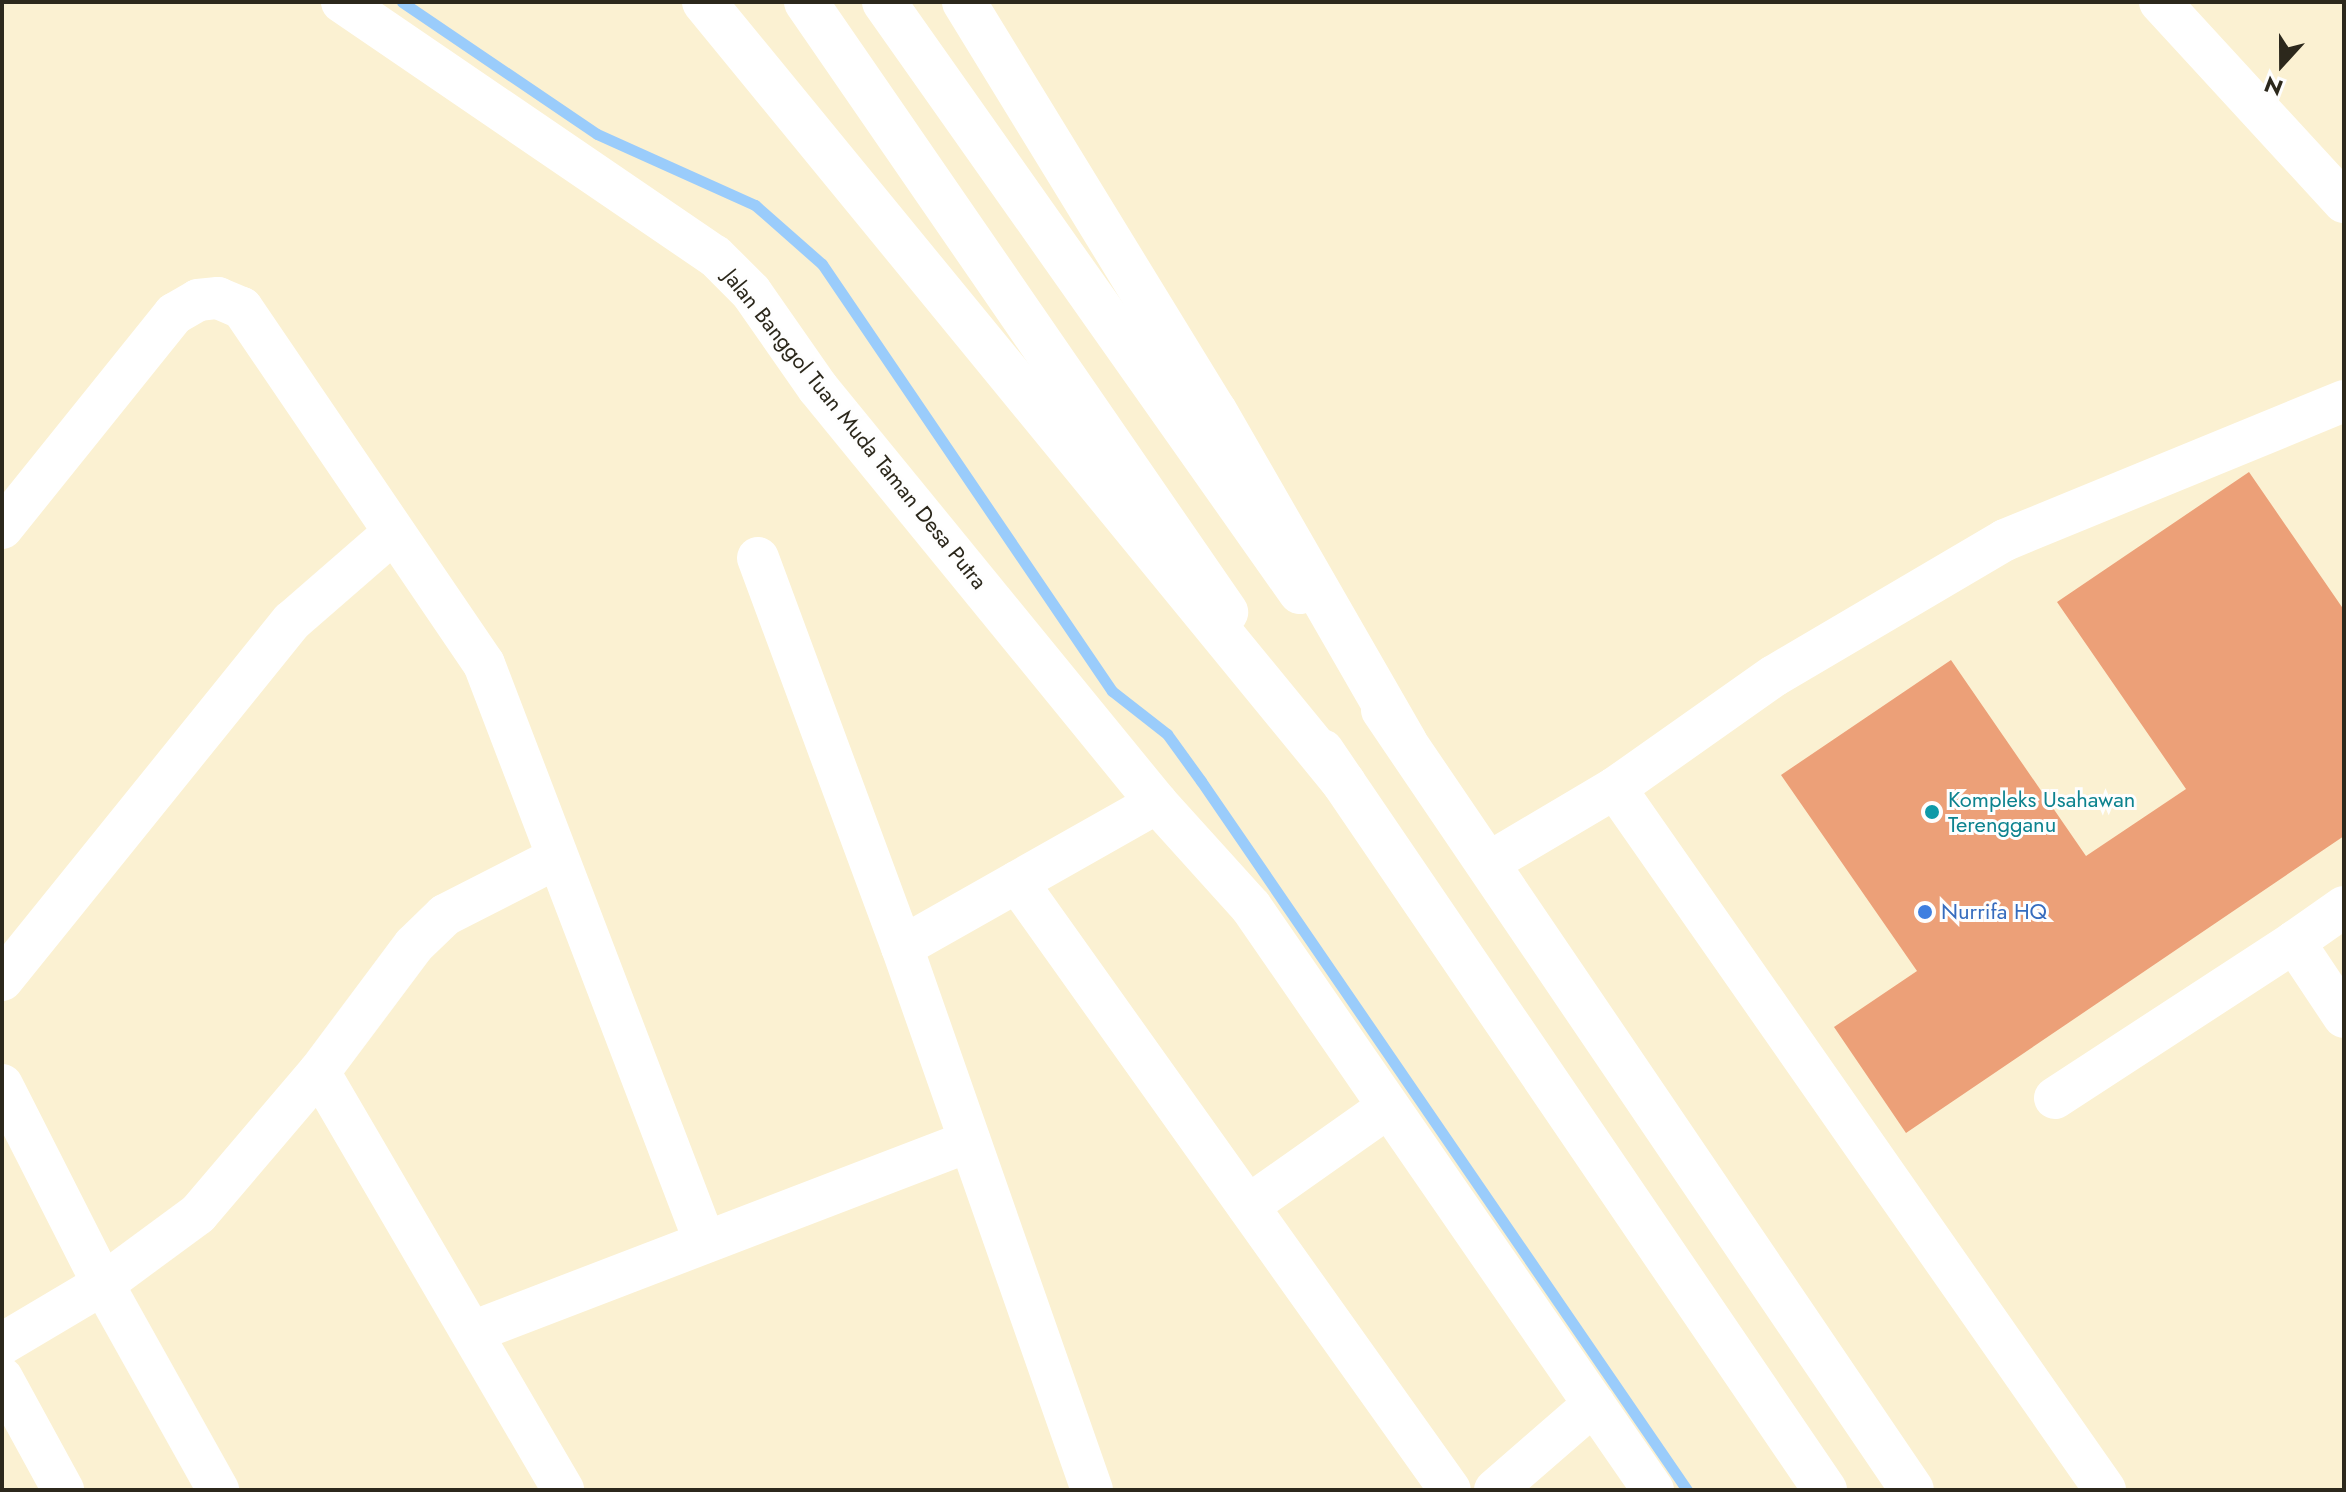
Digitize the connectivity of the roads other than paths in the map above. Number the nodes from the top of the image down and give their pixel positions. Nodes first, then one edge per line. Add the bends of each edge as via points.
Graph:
1 (342, 2) edge
2 (704, 2) edge
3 (806, 2) edge
4 (884, 2) edge
5 (964, 2) edge
6 (2160, 2) edge
7 (2344, 202) edge
8 (2344, 401) edge
9 (2, 528) edge
10 (392, 534) junction
11 (758, 558) dead end
12 (1405, 742) junction
13 (1344, 783) junction
14 (1615, 788) junction
15 (1157, 803) junction
16 (557, 858) junction
17 (1490, 862) junction
18 (1017, 882) junction
19 (2344, 907) edge
20 (2294, 942) junction
21 (902, 947) junction
22 (2, 980) edge
23 (2344, 1017) edge
24 (319, 1072) junction
25 (2, 1085) edge
26 (2055, 1098) dead end
27 (1387, 1108) junction
28 (970, 1141) junction
29 (1248, 1206) junction
30 (705, 1242) junction
31 (103, 1284) junction
32 (472, 1332) junction
33 (2, 1344) edge
34 (2, 1378) edge
35 (1594, 1404) junction
36 (63, 1490) edge
37 (218, 1490) edge
38 (563, 1490) edge
39 (1092, 1490) edge
40 (1450, 1490) edge
41 (1495, 1490) edge
42 (1653, 1490) edge
43 (1825, 1490) edge
44 (1912, 1490) edge
45 (2105, 1490) edge

1 - 15 street, Jalan Banggol Tuan Muda Taman Desa Putra via 728,267 818,388
2 - 13 main road
3 - 13 main road
4 - 12 main road
5 - 12 main road via 1215,411
6 - 7 street
8 - 14 street via 2005,540 1774,676
9 - 10 street via 174,314 198,300 218,298 242,308
10 - 16 street via 484,664
10 - 22 street via 292,621
11 - 21 street
12 - 17 main road
13 - 43 main road
14 - 17 street
14 - 45 street
15 - 18 street
15 - 27 street, Jalan Banggol Tuan Muda Taman Desa Putra via 1251,907
16 - 24 street via 445,915 376,992
16 - 30 street
17 - 44 main road
18 - 21 street
18 - 29 street
19 - 20 street
20 - 23 street
20 - 26 street
21 - 28 street
24 - 31 street via 198,1214
24 - 32 street
25 - 31 street
27 - 29 street
27 - 35 street, Jalan Banggol Tuan Muda Taman Desa Putra
28 - 30 street
28 - 39 street
29 - 40 street
30 - 32 street
31 - 33 street
31 - 37 street
32 - 38 street
34 - 36 street
35 - 41 street
35 - 42 street, Jalan Banggol Tuan Muda Taman Desa Putra

